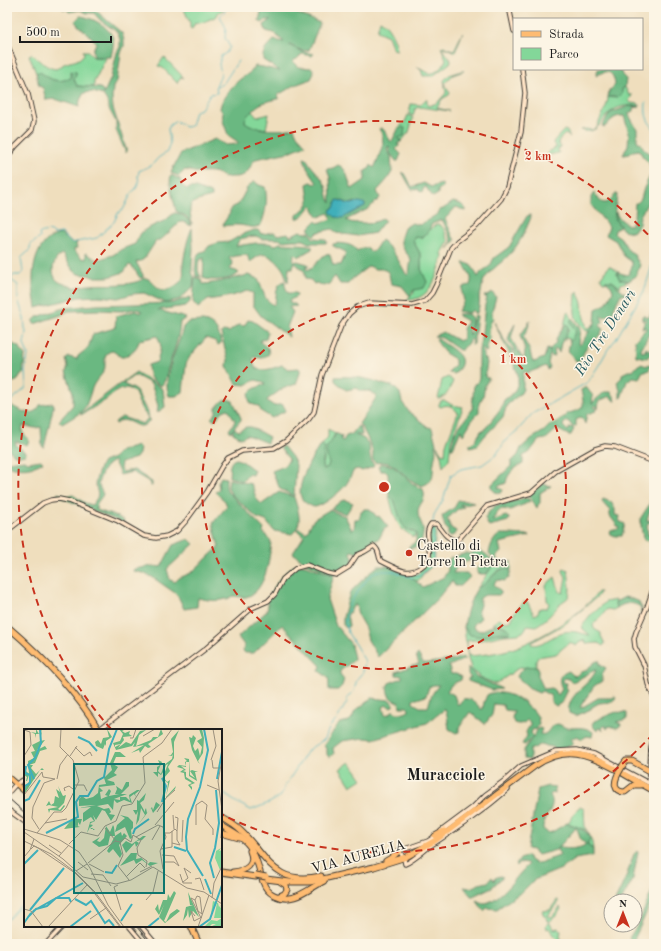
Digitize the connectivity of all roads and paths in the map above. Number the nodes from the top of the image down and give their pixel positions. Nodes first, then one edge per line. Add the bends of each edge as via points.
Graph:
1 (509, 7) edge
2 (513, 26) edge
3 (7, 44) edge
4 (522, 70) edge
5 (7, 157) edge
6 (654, 462) edge
7 (7, 531) edge
8 (654, 586) edge
9 (7, 627) edge
10 (654, 697) edge
11 (98, 729) edge
12 (100, 729) edge
13 (654, 738) edge
14 (544, 756) junction
15 (650, 769) junction
16 (524, 773) junction
17 (7, 776) edge
18 (627, 776) junction
19 (517, 781) joint
20 (19, 782) edge
21 (649, 783) junction
22 (640, 784) junction
23 (502, 788) junction
24 (630, 788) junction
25 (654, 789) edge
26 (24, 791) edge
27 (7, 794) edge
28 (7, 809) edge
29 (222, 818) edge
30 (24, 821) edge
31 (222, 826) edge
32 (452, 826) junction
33 (242, 832) junction
34 (222, 833) edge
35 (435, 836) junction
36 (241, 838) junction
37 (434, 844) junction
38 (423, 849) junction
39 (402, 855) junction
40 (380, 863) junction
41 (222, 871) edge
42 (222, 871) edge
43 (234, 872) junction
44 (345, 873) junction
45 (256, 876) junction
46 (267, 878) junction
47 (62, 927) edge
48 (130, 927) edge
49 (142, 927) edge
50 (192, 927) edge
51 (46, 944) edge
52 (144, 944) edge
53 (156, 944) edge
54 (200, 944) edge

1 - 2 street
3 - 5 street via 28,93 34,122 32,130
4 - 7 street via 525,93 521,132 507,187 501,199 481,223 451,248 436,285 425,301 410,305 366,303 348,314 341,324 321,376 314,412 286,441 273,448 244,451 229,457 186,521 177,531 165,536 144,536 118,521 60,499 44,502
6 - 12 street via 615,447 596,448 556,471 530,493 488,505 458,540 448,537 434,524 429,527 429,558 425,565 416,571 407,572 381,561 379,551 374,546 357,555 349,567 336,575 307,565 297,567 282,580 272,598 265,604 252,608 206,649
8 - 10 street via 634,640
9 - 11 highway via 50,670
13 - 15 street
14 - 21 street via 564,750 588,752
14 - 23 highway
14 - 35 street via 520,767
15 - 21 street
15 - 24 highway, bridge via 631,761 626,762 615,782 617,790 624,792
16 - 18 highway, VIA AURELIA via 547,758 573,753 597,759
16 - 19 highway
16 - 38 highway, VIA AURELIA
17 - 20 main road
18 - 22 highway
18 - 24 highway via 631,781
18 - 25 highway, VIA AURELIA
19 - 37 street
20 - 26 main road
20 - 27 street
21 - 25 street
22 - 24 highway
22 - 25 highway
23 - 25 highway, VIA AURELIA via 544,758 571,752 595,757
23 - 32 highway, VIA AURELIA
28 - 30 street
29 - 33 highway
31 - 36 highway
32 - 35 highway
32 - 40 highway, VIA AURELIA via 418,850
33 - 44 highway via 270,866 285,874 308,878
33 - 46 highway via 256,854 267,887 278,895 286,893 287,888 284,884
34 - 36 highway
35 - 39 street
36 - 43 highway via 251,852 252,862 246,870
36 - 44 highway via 254,854 265,888 278,897 296,897
37 - 38 highway
37 - 39 street via 405,864
38 - 44 highway, VIA AURELIA via 395,861
39 - 40 highway
40 - 44 highway, VIA AURELIA
41 - 43 highway, VIA AURELIA
42 - 45 highway, VIA AURELIA
43 - 45 highway, VIA AURELIA
44 - 46 highway, VIA AURELIA via 310,880
45 - 46 highway, VIA AURELIA, bridge
47 - 51 street
48 - 52 street
49 - 53 street
50 - 54 highway

